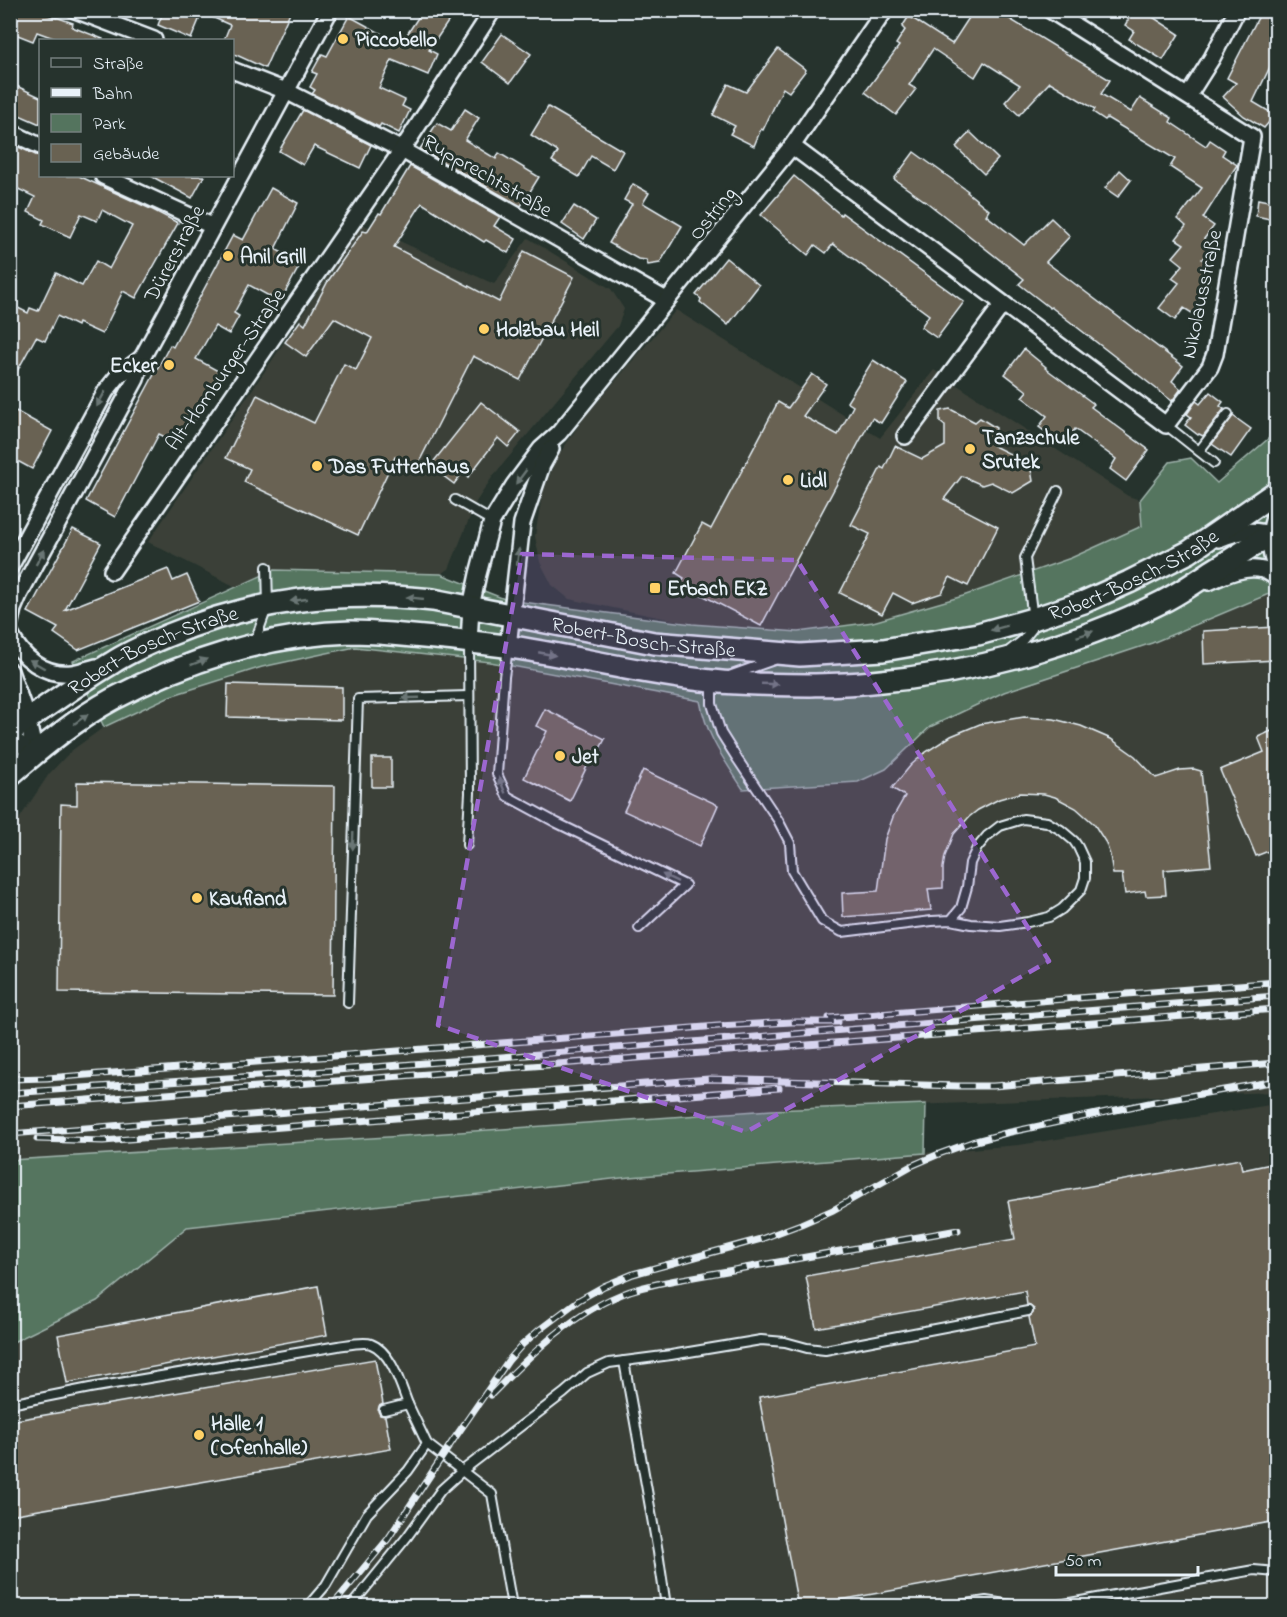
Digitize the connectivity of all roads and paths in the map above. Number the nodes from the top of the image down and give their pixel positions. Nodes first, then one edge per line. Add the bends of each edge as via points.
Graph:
1 (75, 10) edge
2 (330, 10) edge
3 (493, 10) edge
4 (885, 10) edge
5 (1050, 10) edge
6 (1237, 10) edge
7 (151, 39) edge
8 (234, 71) edge
9 (286, 91) junction
10 (1188, 96) junction
11 (10, 132) edge
12 (39, 146) edge
13 (792, 146) junction
14 (402, 150) junction
15 (105, 177) edge
16 (212, 226) junction
17 (666, 300) junction
18 (1003, 304) junction
19 (142, 358) junction
20 (1228, 414) dead end
21 (1166, 425) junction
22 (559, 433) junction
23 (905, 436) dead end
24 (1199, 451) junction
25 (1214, 463) dead end
26 (1058, 491) dead end
27 (1276, 492) edge
28 (455, 500) dead end
29 (1276, 513) edge
30 (492, 522) junction
31 (1274, 534) edge
32 (1189, 552) junction
33 (10, 567) edge
34 (267, 567) dead end
35 (1276, 569) edge
36 (112, 571) dead end
37 (1276, 577) edge
38 (1165, 600) junction
39 (268, 605) junction
40 (471, 607) junction
41 (11, 612) edge
42 (511, 615) junction
43 (1034, 619) junction
44 (10, 634) edge
45 (469, 642) junction
46 (253, 645) junction
47 (508, 647) junction
48 (800, 655) junction
49 (113, 662) junction
50 (996, 662) junction
51 (10, 671) edge
52 (712, 682) junction
53 (469, 696) junction
54 (28, 719) junction
55 (10, 734) edge
56 (34, 754) junction
57 (10, 775) edge
58 (467, 845) dead end
59 (951, 920) junction
60 (639, 928) dead end
61 (348, 1003) dead end
62 (1028, 1311) dead end
63 (624, 1361) junction
64 (10, 1404) edge
65 (408, 1404) junction
66 (384, 1410) dead end
67 (427, 1444) junction
68 (462, 1471) junction
69 (1276, 1572) edge
70 (308, 1606) edge
71 (351, 1606) edge
72 (512, 1606) edge
73 (666, 1606) edge
74 (954, 1606) edge
75 (1018, 1606) edge
76 (1053, 1606) edge

1 - 7 street
2 - 9 street, Dürerstraße
3 - 14 street, Alt-Homburger-Straße
4 - 13 street, Ostring
5 - 10 street
6 - 10 street
8 - 9 street, Rupprechtstraße
9 - 14 street, Rupprechtstraße
9 - 16 street, Dürerstraße
10 - 21 street, Nikolausstraße via 1252,137 1215,354 1210,367
11 - 12 street
13 - 17 street, Ostring
13 - 18 street
14 - 17 street, Rupprechtstraße
14 - 36 street, Alt-Homburger-Straße
15 - 16 street
16 - 19 street, Dürerstraße
17 - 22 street, Ostring
18 - 21 street
18 - 23 street
19 -> 33 street, Dürerstraße via 106,391
41 -> 19 street, Dürerstraße via 136,379
20 - 24 lane
21 - 24 lane
22 -> 30 street, Ostring via 534,458
42 -> 22 street, Ostring via 522,523 542,465
24 - 25 lane
26 - 43 lane via 1025,558
27 - 32 main road, Robert-Bosch-Straße
28 - 30 lane
29 - 31 street
30 - 40 street, Ostring
31 - 32 street via 1236,532
31 - 35 street via 1272,558
31 - 38 main road, Robert-Bosch-Straße
32 - 43 main road, Robert-Bosch-Straße via 1084,602
34 - 39 lane
37 - 38 street via 1248,569
50 -> 38 main road, Robert-Bosch-Straße via 1113,624
40 -> 39 main road, Robert-Bosch-Straße via 358,595
39 - 46 lane
39 - 49 main road, Robert-Bosch-Straße via 195,624
40 - 42 main road, Robert-Bosch-Straße
40 - 45 street, Ostring
42 - 47 street, Ostring
42 - 48 main road, Robert-Bosch-Straße via 654,643
43 -> 48 main road, Robert-Bosch-Straße via 978,634 883,650
43 - 50 lane via 1023,640
49 -> 44 street via 59,674 33,663
45 - 46 main road, Robert-Bosch-Straße via 353,632 313,634
45 - 47 main road, Robert-Bosch-Straße
45 - 53 lane
56 -> 46 main road, Robert-Bosch-Straße via 89,714 145,683 207,658
47 -> 52 main road, Robert-Bosch-Straße
60 -> 47 lane via 685,885 507,796 497,774
48 - 52 lane
49 - 54 main road, Robert-Bosch-Straße
52 -> 50 main road, Robert-Bosch-Straße via 871,682
51 - 54 street
52 - 59 lane via 712,704 721,733 778,820 790,843 792,871 822,921 842,932
53 - 58 lane via 471,782
53 -> 61 lane via 358,699
54 - 55 main road, Robert-Bosch-Straße
54 - 56 street
55 - 56 street
56 - 57 main road, Robert-Bosch-Straße
59 - 59 lane via 1000,926 1049,917 1062,909 1081,890 1085,878 1084,862 1074,841 1055,825 1039,820 1023,819 1000,826 977,848 961,908
62 - 63 lane via 825,1350 761,1340
63 - 68 lane via 587,1373
63 - 73 lane
64 - 65 lane via 370,1343 385,1353
65 - 66 lane
65 - 67 lane
67 - 68 lane
67 - 70 lane via 408,1471 367,1514 326,1585
68 - 71 lane via 441,1490
68 - 72 lane via 492,1494
69 - 76 lane via 1254,1570
74 - 75 lane via 986,1601

